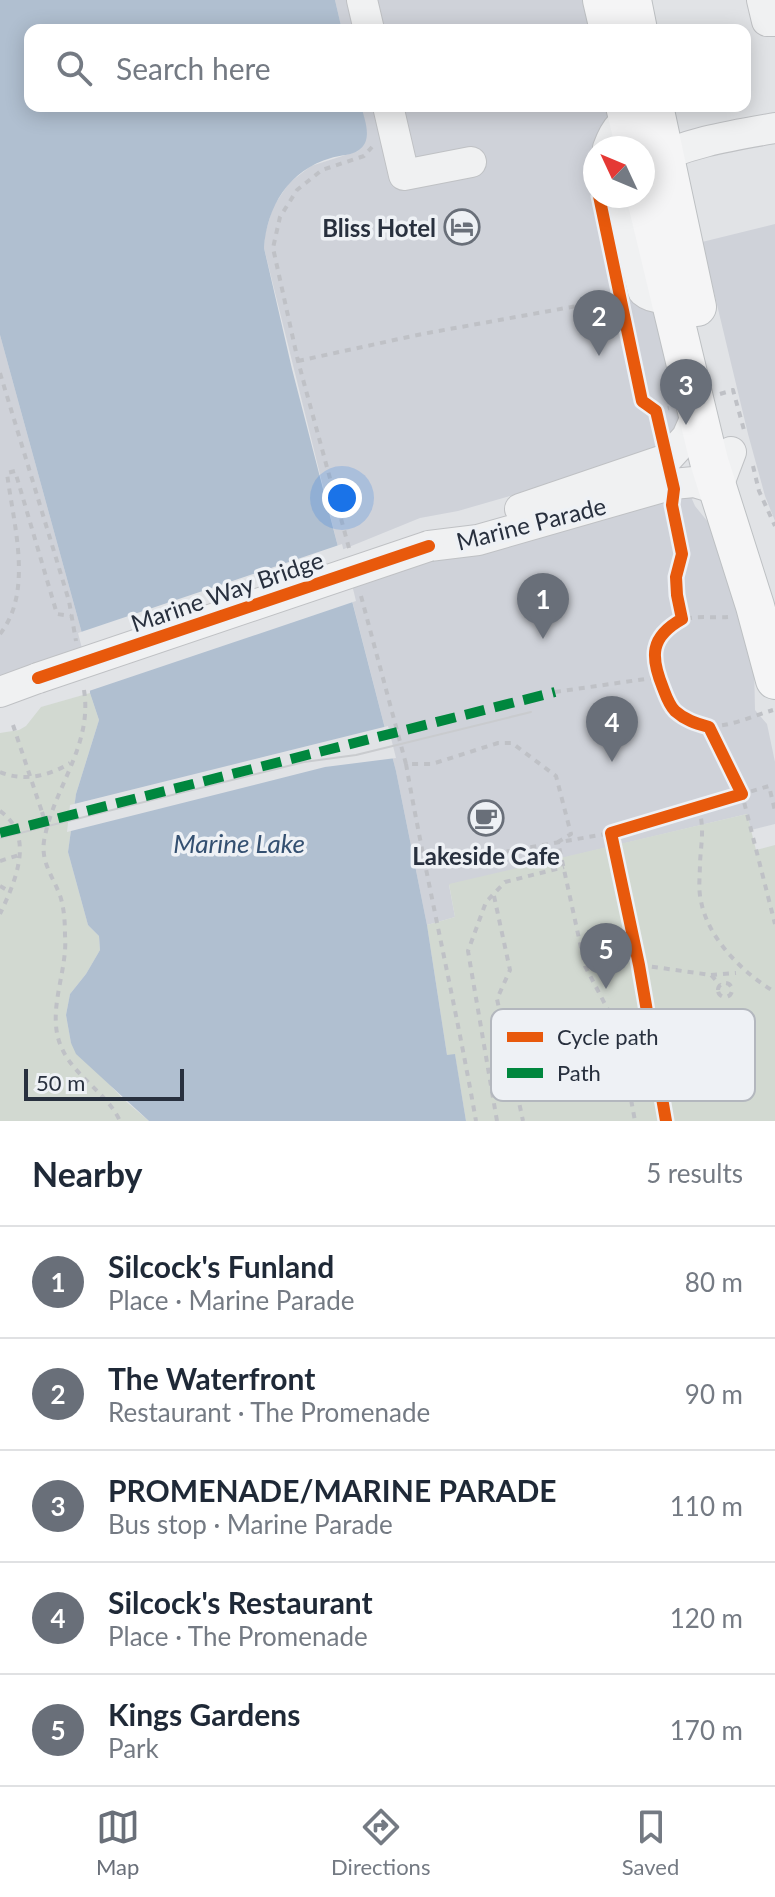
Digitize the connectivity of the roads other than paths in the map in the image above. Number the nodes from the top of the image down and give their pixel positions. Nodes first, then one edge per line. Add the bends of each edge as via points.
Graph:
1 (362, 0) edge
2 (762, 0) edge
3 (775, 21) edge
4 (368, 24) edge
5 (389, 112) edge
6 (775, 128) edge
7 (639, 132) edge
8 (471, 162) dead end
9 (627, 208) edge
10 (643, 208) edge
11 (642, 236) junction
12 (669, 293) junction
13 (698, 412) junction
14 (724, 469) junction
15 (511, 512) junction
16 (429, 546) junction
17 (775, 588) edge
18 (773, 661) edge
19 (0, 692) edge

1 - 4 street
2 - 3 street via 767,21
5 - 8 street via 404,175
6 - 7 street via 702,141
7 - 12 main road
9 - 11 street
10 - 11 main road
11 - 12 main road
12 - 13 main road
12 - 14 main road
13 - 14 main road
13 - 15 street, Marine Parade via 687,437 667,459
14 - 15 street, Marine Parade via 550,509
14 - 16 street, Marine Parade via 694,482 478,540
14 - 17 main road
14 - 18 main road
15 - 16 street, Marine Parade
16 - 19 street, Marine Way Bridge, bridge

